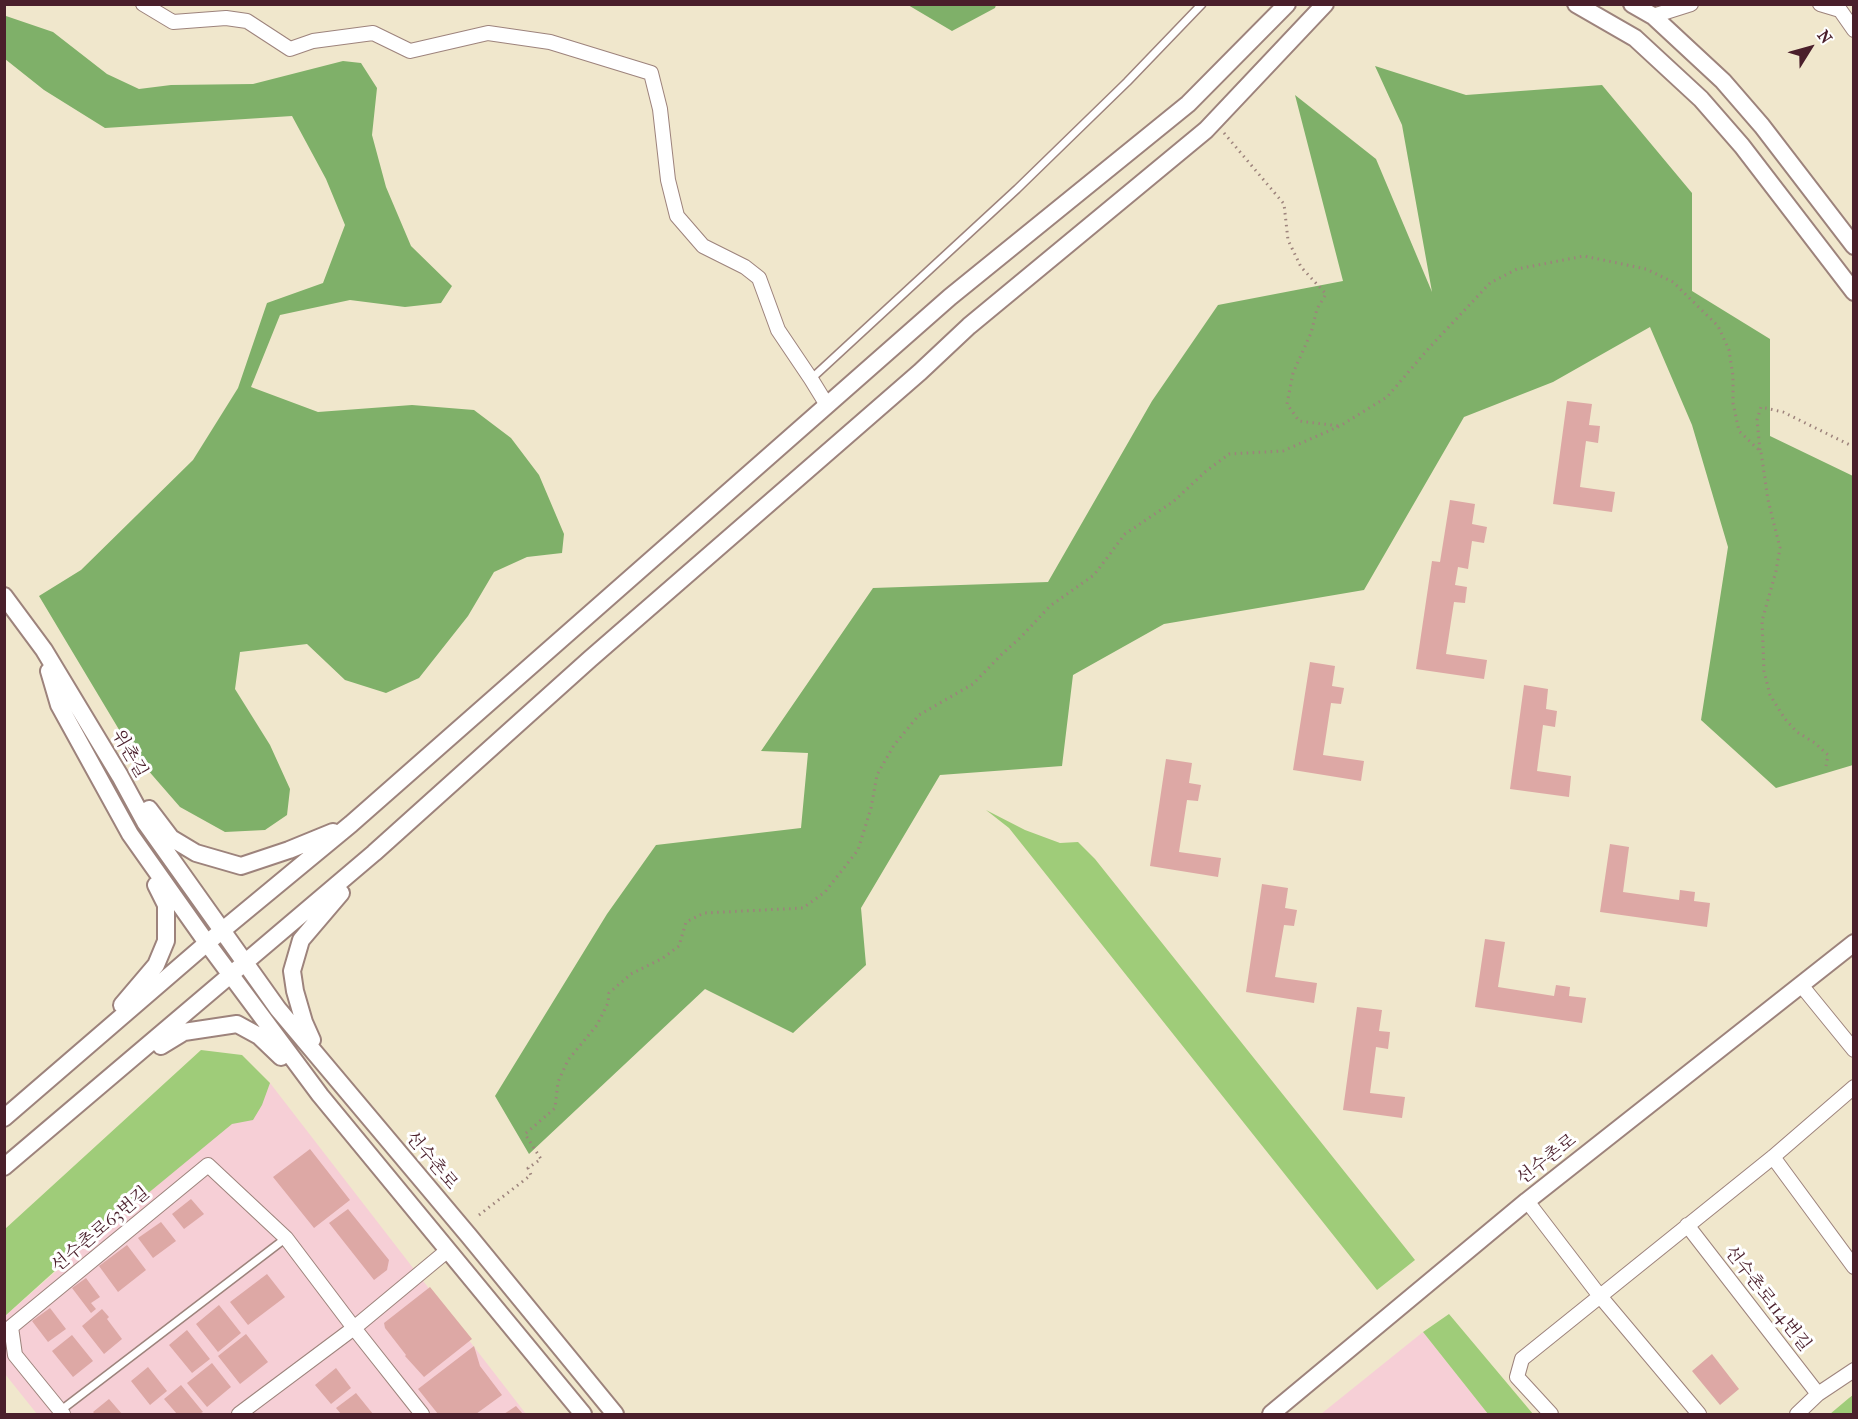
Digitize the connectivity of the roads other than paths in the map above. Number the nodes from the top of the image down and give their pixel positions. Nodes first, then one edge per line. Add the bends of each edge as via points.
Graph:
1 (142, 4) edge
2 (1202, 4) edge
3 (1287, 4) edge
4 (1325, 4) edge
5 (1576, 4) edge
6 (1632, 4) edge
7 (1690, 4) edge
8 (1820, 4) edge
9 (1653, 16) junction
10 (1854, 30) edge
11 (1854, 246) edge
12 (1854, 292) edge
13 (811, 379) junction
14 (826, 405) junction
15 (4, 596) edge
16 (44, 650) junction
17 (120, 776) junction
18 (351, 824) junction
19 (130, 834) junction
20 (374, 853) junction
21 (222, 931) junction
22 (207, 943) junction
23 (1854, 944) edge
24 (246, 963) junction
25 (232, 975) junction
26 (1801, 985) junction
27 (89, 1045) junction
28 (1854, 1050) edge
29 (323, 1062) junction
30 (119, 1071) junction
31 (1854, 1088) edge
32 (320, 1095) junction
33 (4, 1118) edge
34 (1773, 1157) junction
35 (4, 1167) edge
36 (1527, 1201) junction
37 (1687, 1225) junction
38 (286, 1238) junction
39 (448, 1250) junction
40 (1854, 1267) edge
41 (1599, 1295) junction
42 (354, 1328) junction
43 (1854, 1370) edge
44 (1818, 1394) junction
45 (62, 1413) edge
46 (239, 1414) edge
47 (422, 1414) edge
48 (583, 1414) edge
49 (615, 1414) edge
50 (1271, 1414) edge
51 (1551, 1414) edge
52 (1699, 1414) edge
53 (1797, 1414) edge

1 - 13 street via 173,22 226,18 247,21 290,49 314,41 373,33 411,51 488,33 550,42 651,73 677,216 703,246 759,278 777,330
2 - 13 lane via 1017,189
3 - 14 street via 1188,104 950,297
4 - 20 street via 1197,137 969,326
5 - 12 street via 1635,38 1701,99
6 - 9 street
7 - 9 street
8 - 10 street via 1840,10
9 - 11 street via 1723,81
13 - 14 street
14 - 18 street
15 - 16 street, 위촌길
16 - 17 street, 위촌길
16 - 19 street via 59,705
17 - 18 street via 171,838 196,853 241,866
17 - 21 street, 위촌길 via 145,822
18 - 21 street
19 - 22 street
19 - 27 street via 166,905 166,941 156,965
20 - 24 street
20 - 29 street via 300,940 292,971 303,1022
21 - 22 street
21 - 24 street, 선수촌로
22 - 25 street
22 - 27 street
23 - 26 street, 선수촌로
24 - 25 street
24 - 29 street, 선수촌로
25 - 30 street
25 - 32 street
26 - 28 street
26 - 36 street, 선수촌로
27 - 33 street
29 - 49 street, 선수촌로
30 - 32 street via 184,1032 237,1024 259,1036
30 - 35 street
31 - 34 street
32 - 39 street
34 - 37 street
34 - 40 street
36 - 41 street
36 - 50 street, 선수촌로
37 - 41 street
37 - 44 street, 선수촌로114번길
38 - 42 street, 선수촌로63번길
38 - 45 lane, 선수촌로63번길
38 - 45 street, 선수촌로63번길 via 208,1165 11,1328 15,1355
39 - 42 street
39 - 48 street
41 - 51 street via 1522,1359 1517,1377
41 - 52 street
42 - 46 street
42 - 47 street, 선수촌로63번길
43 - 44 street
44 - 53 street

